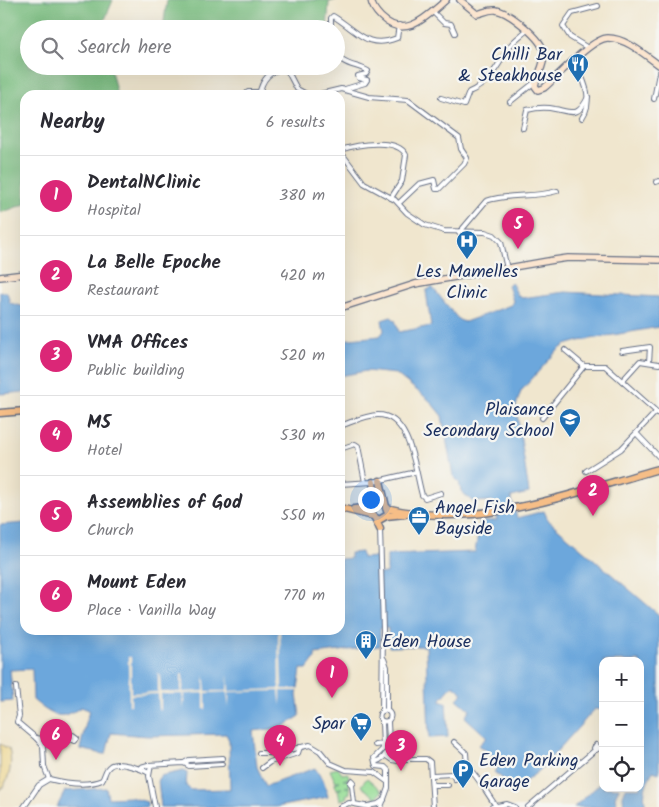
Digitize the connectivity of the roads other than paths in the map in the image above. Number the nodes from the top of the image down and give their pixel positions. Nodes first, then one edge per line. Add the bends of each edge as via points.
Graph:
1 (371, 0) edge
2 (446, 0) edge
3 (460, 0) edge
4 (598, 6) dead end
5 (433, 12) junction
6 (331, 20) edge
7 (340, 20) edge
8 (345, 23) edge
9 (399, 25) junction
10 (527, 30) junction
11 (455, 33) dead end
12 (588, 48) junction
13 (575, 61) junction
14 (345, 63) edge
15 (659, 65) edge
16 (659, 73) edge
17 (268, 75) edge
18 (290, 75) edge
19 (535, 82) junction
20 (345, 89) junction
21 (260, 90) edge
22 (299, 90) edge
23 (340, 90) edge
24 (588, 97) junction
25 (441, 98) dead end
26 (654, 99) dead end
27 (510, 102) dead end
28 (582, 118) dead end
29 (523, 128) dead end
30 (345, 148) edge
31 (345, 157) edge
32 (557, 191) dead end
33 (391, 198) junction
34 (400, 203) junction
35 (459, 233) junction
36 (659, 260) edge
37 (507, 269) junction
38 (20, 275) edge
39 (0, 277) edge
40 (345, 306) edge
41 (566, 350) dead end
42 (622, 351) dead end
43 (649, 362) junction
44 (659, 364) edge
45 (584, 366) junction
46 (622, 381) junction
47 (20, 411) edge
48 (0, 413) edge
49 (657, 413) edge
50 (542, 418) dead end
51 (345, 425) edge
52 (637, 434) junction
53 (345, 447) edge
54 (659, 457) edge
55 (659, 469) edge
56 (586, 471) dead end
57 (416, 472) junction
58 (365, 482) junction
59 (377, 482) junction
60 (345, 484) edge
61 (441, 493) dead end
62 (375, 506) junction
63 (385, 507) junction
64 (345, 508) edge
65 (350, 509) junction
66 (409, 514) junction
67 (374, 517) junction
68 (385, 517) junction
69 (380, 529) junction
70 (384, 657) junction
71 (16, 687) dead end
72 (382, 711) junction
73 (387, 711) junction
74 (382, 721) junction
75 (388, 721) junction
76 (36, 738) junction
77 (71, 739) dead end
78 (454, 742) dead end
79 (388, 744) junction
80 (374, 745) dead end
81 (300, 747) junction
82 (383, 747) junction
83 (595, 750) dead end
84 (389, 751) junction
85 (259, 753) dead end
86 (385, 756) junction
87 (223, 758) dead end
88 (415, 759) junction
89 (374, 760) junction
90 (184, 763) junction
91 (222, 764) dead end
92 (151, 765) junction
93 (141, 768) junction
94 (262, 768) dead end
95 (149, 773) junction
96 (432, 775) junction
97 (49, 779) junction
98 (455, 779) dead end
99 (388, 782) junction
100 (352, 785) dead end
101 (448, 785) dead end
102 (433, 786) junction
103 (386, 799) junction
104 (354, 803) junction
105 (369, 806) edge
106 (494, 806) edge
107 (24, 807) edge
108 (155, 807) edge
109 (340, 807) edge
110 (381, 807) edge
111 (433, 807) edge
112 (515, 807) edge
113 (527, 807) edge

1 - 9 main road via 382,18
2 - 5 main road
3 - 10 main road via 477,14 488,10 501,12
4 - 12 street via 572,13 563,26 570,37
5 - 9 main road via 416,24
5 - 11 street via 444,23 451,24
6 - 7 street via 334,16
8 - 9 street via 360,38 379,42 398,38
10 - 19 main road via 541,44 544,52 543,68
10 - 25 street via 510,45 502,62 482,86 470,92 464,106
12 - 13 main road
12 - 15 main road via 598,40 611,38 626,43
13 - 19 main road via 542,90 536,89
13 - 24 street
14 - 20 street via 368,72 358,76 366,80 365,83
16 - 26 street
17 - 21 street
18 - 22 street
19 - 27 street
20 - 23 street
20 - 34 street via 369,97 408,100 459,138 467,158 464,164 438,189 434,180 419,184
24 - 28 street
24 - 29 street via 580,110 574,113 546,108 527,110
30 - 33 street via 386,143 400,147 406,155 402,180
31 - 33 street via 364,183
32 - 35 street via 486,201
33 - 34 street
34 - 35 street via 407,213 425,225
35 - 37 street via 494,235 501,242
36 - 37 main road via 568,258
37 - 40 main road via 415,284
38 - 39 main road
41 - 45 street
42 - 43 street via 650,347
43 - 44 street
43 - 46 street via 640,361
45 - 46 street via 605,366
45 - 50 street
46 - 49 street
47 - 48 main road
49 - 52 street
51 - 57 street via 377,415 393,420 403,429
52 - 54 street
52 - 56 street via 621,449
53 - 58 street via 358,446
55 - 66 main road via 570,495 492,512
57 - 59 street
57 - 61 street via 425,498
58 - 59 street
58 - 60 street
59 - 62 main road
59 - 63 main road
62 - 63 main road
62 - 65 main road
62 - 67 main road
63 - 66 main road
63 - 68 main road
64 - 65 main road
65 - 67 main road
66 - 68 main road
67 - 68 main road
67 - 69 main road
68 - 69 main road
69 - 70 street
70 - 72 street via 381,667
70 - 73 street
71 - 76 street via 17,722
72 - 73 street
72 - 74 street via 379,716
73 - 75 street
74 - 75 street
74 - 82 street
75 - 79 street
76 - 77 street via 65,742
76 - 97 street via 43,746 44,766
78 - 106 street via 466,753 467,766 478,776
79 - 82 street
79 - 84 street
80 - 82 street
81 - 85 street
81 - 94 street via 298,753
81 - 99 street via 310,745 330,763 346,770 374,772
82 - 86 street
82 - 89 street
83 - 113 street
84 - 86 street
84 - 88 street via 396,759
86 - 88 street via 392,760
86 - 89 street
87 - 90 street
88 - 96 street via 429,760
89 - 99 street via 377,767 387,768
90 - 91 street via 189,766
90 - 92 street
92 - 93 street
92 - 95 street
93 - 95 street
93 - 97 street via 113,764 97,782 70,783
95 - 108 street
96 - 98 street via 452,774
96 - 102 street
97 - 107 street via 40,785
99 - 103 street
100 - 104 street
101 - 102 street
102 - 111 street
103 - 105 street
103 - 110 street
104 - 105 street
104 - 109 street
106 - 112 street via 507,804

